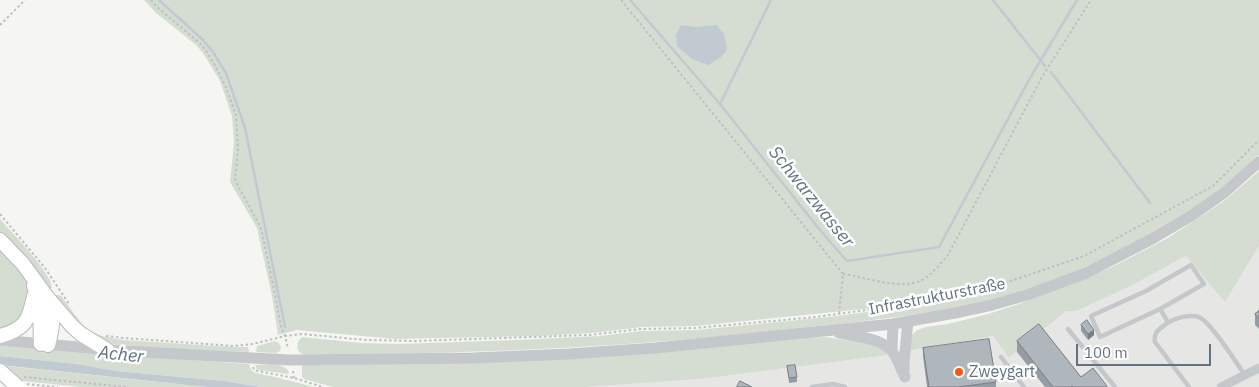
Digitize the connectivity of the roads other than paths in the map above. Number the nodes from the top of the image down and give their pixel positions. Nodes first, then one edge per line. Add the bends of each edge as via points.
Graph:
1 (1259, 162) edge
2 (0, 240) edge
3 (41, 294) junction
4 (1160, 309) junction
5 (908, 321) junction
6 (1168, 322) junction
7 (892, 324) junction
8 (1068, 329) dead end
9 (824, 331) junction
10 (0, 336) edge
11 (0, 340) edge
12 (44, 344) junction
13 (107, 350) junction
14 (892, 351) junction
15 (1001, 357) dead end
16 (1259, 368) edge
17 (0, 371) edge
18 (1246, 376) junction
19 (20, 382) edge
20 (905, 382) edge
21 (812, 387) edge
22 (845, 387) edge
23 (1024, 387) edge
24 (1115, 387) edge
25 (1189, 387) edge
26 (1220, 387) edge

1 - 5 street, Infrastrukturstraße via 1224,193 1191,216 1086,272 992,305
2 - 3 main road via 15,254
3 - 10 main road via 26,321
3 - 12 main road
3 - 13 main road via 81,334
4 - 4 lane via 1100,337 1091,316 1192,265 1204,284
4 - 6 lane
5 - 7 street, Infrastrukturstraße
5 - 20 street
6 - 18 lane via 1182,317 1200,317
6 - 25 lane via 1157,330 1155,342
7 - 9 street, Infrastrukturstraße
7 - 14 street
8 - 24 lane
9 - 13 street, Infrastrukturstraße via 654,348 473,358 290,360
9 - 14 street via 876,341
11 - 12 street, Infrastrukturstraße
12 - 13 street, Infrastrukturstraße
14 - 20 street
15 - 23 lane
16 - 18 street
17 - 19 main road, bridge
18 - 26 street
21 - 22 lane via 833,384

